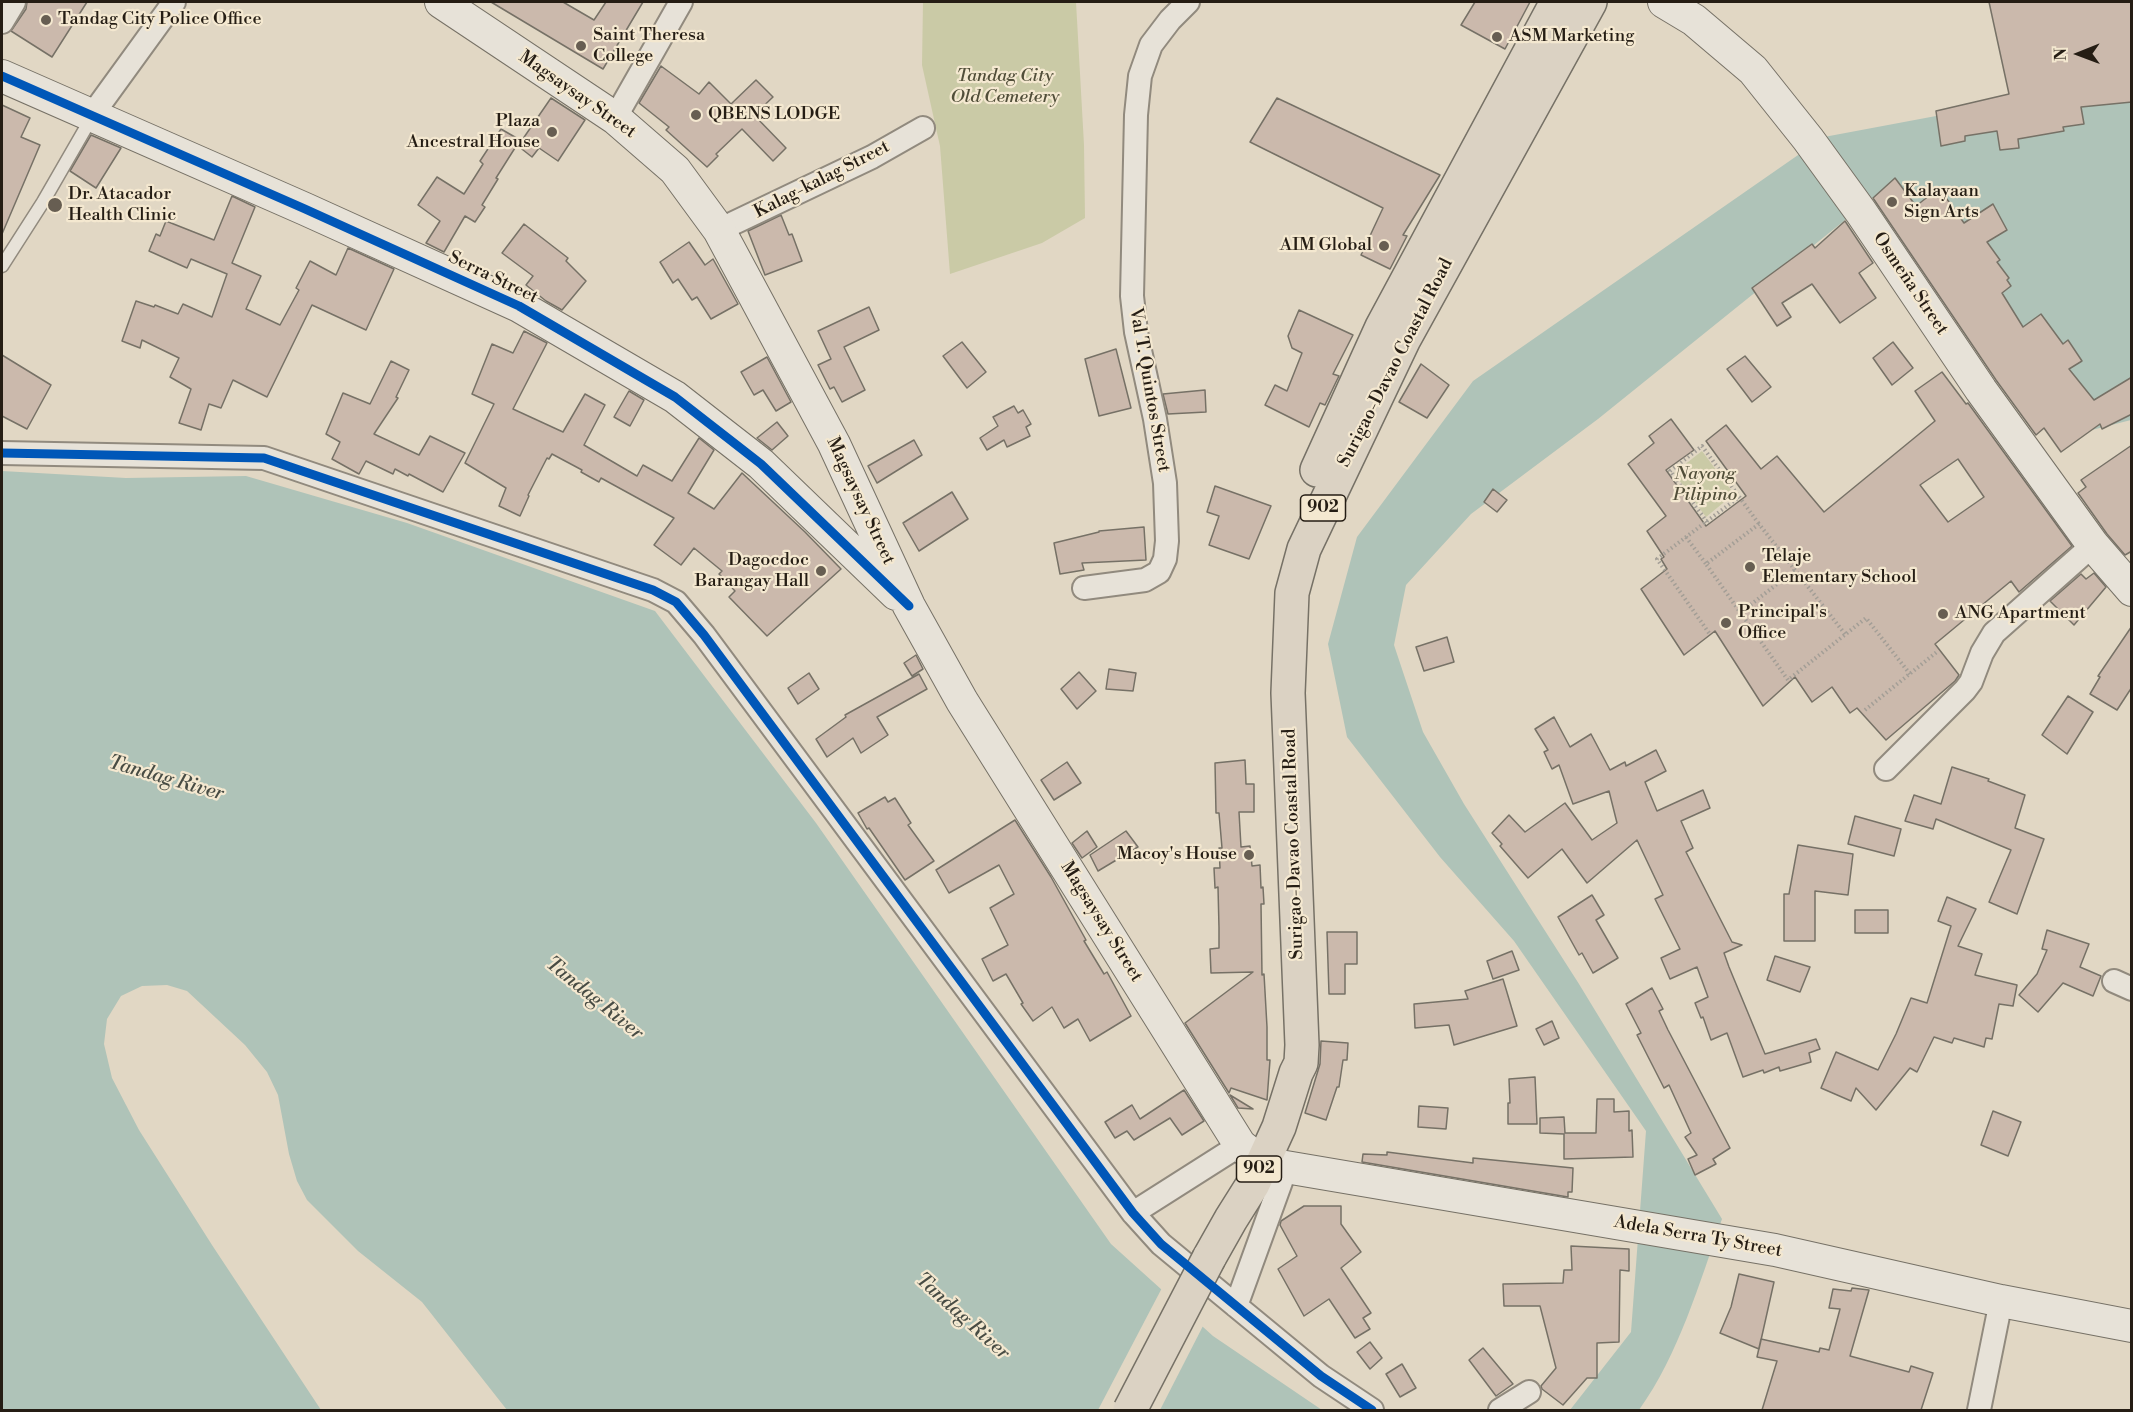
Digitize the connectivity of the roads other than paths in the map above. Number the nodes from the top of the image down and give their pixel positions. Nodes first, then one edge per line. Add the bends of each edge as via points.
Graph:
1 (14, 2) edge
2 (174, 2) edge
3 (441, 2) edge
4 (681, 2) edge
5 (1188, 2) edge
6 (1557, 2) edge
7 (1590, 2) edge
8 (1664, 2) edge
9 (2, 22) edge
10 (2, 76) edge
11 (92, 116) junction
12 (615, 118) junction
13 (923, 128) dead end
14 (719, 230) junction
15 (2, 266) edge
16 (1393, 333) junction
17 (2, 453) edge
18 (2093, 545) junction
19 (1084, 588) dead end
20 (2132, 590) edge
21 (909, 606) junction
22 (1886, 769) dead end
23 (1263, 1159) junction
24 (1133, 1213) junction
25 (2001, 1300) junction
26 (1236, 1306) junction
27 (2132, 1326) edge
28 (1529, 1392) dead end
29 (1130, 1410) edge
30 (1372, 1410) edge
31 (1500, 1410) edge
32 (1979, 1410) edge

1 - 9 street
2 - 11 street
3 - 12 main road, Magsaysay Street
4 - 12 street
5 - 19 street, Val T. Quintos Street via 1151,45 1140,76 1136,115 1132,296 1165,483 1165,559 1159,572 1145,580
6 - 16 highway, Surigao-Davao Coastal Road / 902
7 - 16 highway, Surigao-Davao Coastal Road / 902
8 - 18 main road, Osmeña Street via 1694,20 1753,70 1808,139
10 - 11 main road, Serra Street
11 - 15 lane
11 - 21 main road, Serra Street via 519,306 675,397 761,464
12 - 14 main road, Magsaysay Street via 675,170
13 - 14 street, Kalag-kalag Street via 872,157
14 - 21 main road, Magsaysay Street via 834,444
16 - 23 highway, Surigao-Davao Coastal Road / 902 via 1284,543 1271,597 1267,637 1278,664 1285,1034 1296,1073 1279,1127
17 - 24 street via 264,458 653,590 676,602
18 - 20 main road, Osmeña Street
18 - 22 street via 1994,633 1965,690
21 - 23 main road, Magsaysay Street via 962,701
23 - 24 street
23 - 25 main road, Adela Serra Ty Street via 1775,1250
23 - 26 street
23 - 29 highway, Surigao-Davao Coastal Road / 902, bridge
24 - 26 street via 1161,1244
25 - 27 main road, Adela Serra Ty Street
25 - 32 street
26 - 30 street via 1321,1376
28 - 31 street

